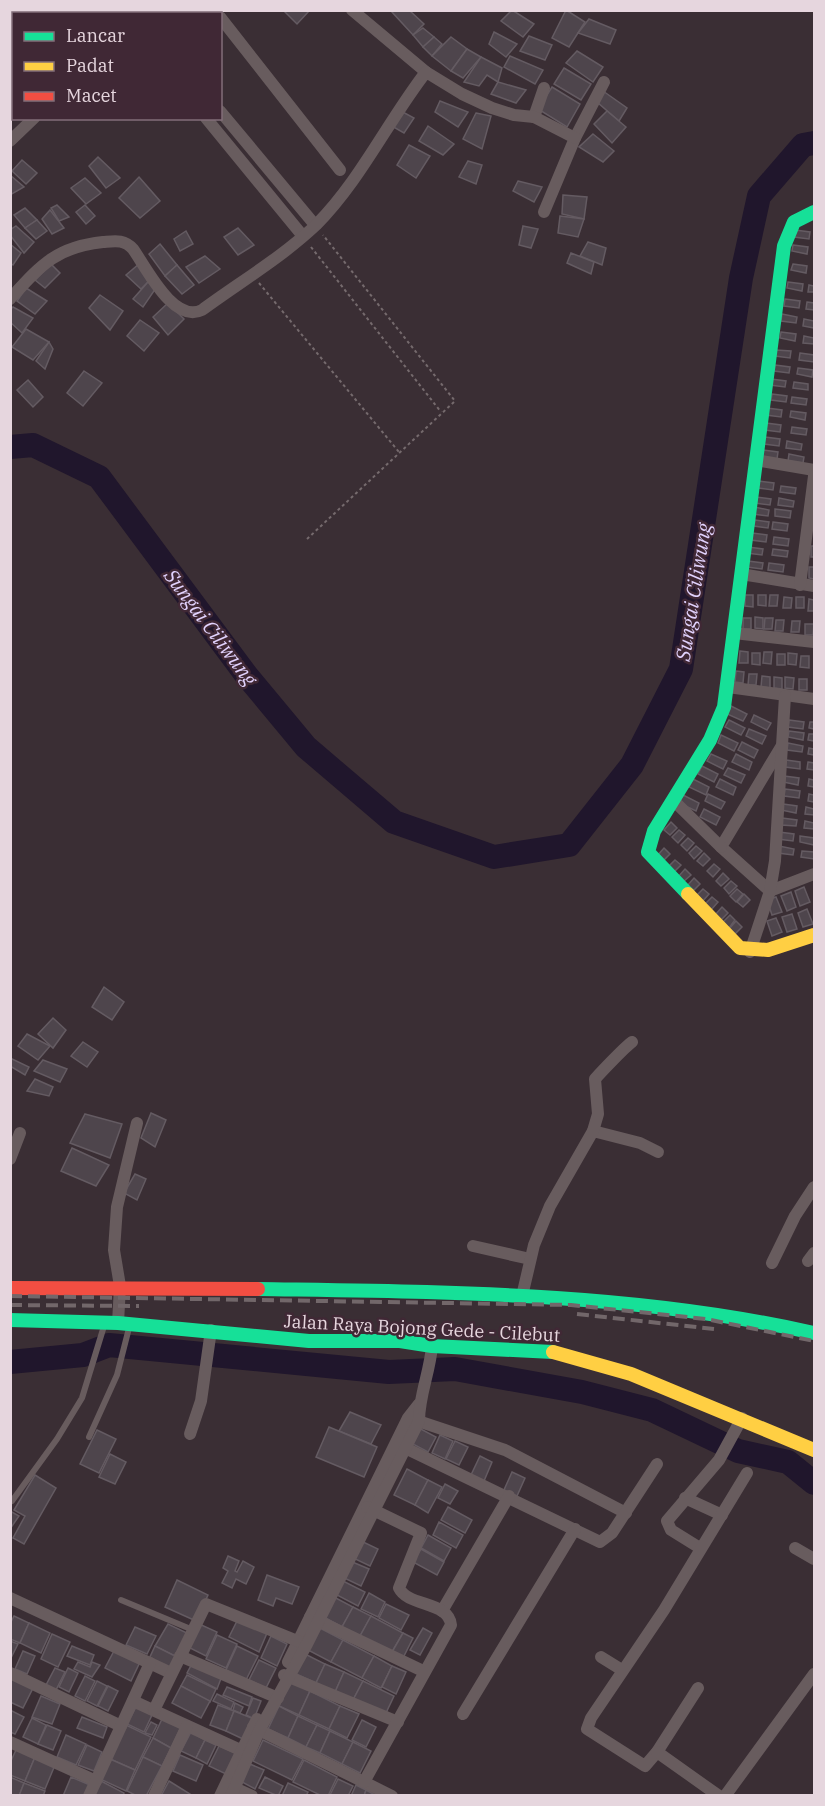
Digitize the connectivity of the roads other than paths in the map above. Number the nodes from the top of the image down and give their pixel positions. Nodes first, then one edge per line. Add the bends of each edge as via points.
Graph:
1 (352, 10) edge
2 (222, 20) edge
3 (426, 72) junction
4 (604, 82) dead end
5 (544, 88) dead end
6 (222, 113) edge
7 (534, 117) junction
8 (32, 120) edge
9 (208, 120) edge
10 (575, 138) junction
11 (10, 141) edge
12 (340, 170) dead end
13 (544, 212) dead end
14 (814, 212) edge
15 (315, 225) junction
16 (302, 235) junction
17 (10, 299) edge
18 (755, 460) junction
19 (814, 470) edge
20 (814, 476) edge
21 (812, 529) edge
22 (741, 574) junction
23 (800, 585) junction
24 (814, 586) edge
25 (734, 633) junction
26 (814, 642) edge
27 (728, 687) junction
28 (785, 696) junction
29 (814, 699) edge
30 (783, 743) junction
31 (674, 801) junction
32 (721, 847) junction
33 (814, 874) edge
34 (770, 891) junction
35 (814, 935) edge
36 (750, 952) junction
37 (633, 1042) dead end
38 (137, 1123) dead end
39 (593, 1131) junction
40 (20, 1133) dead end
41 (658, 1152) dead end
42 (10, 1159) edge
43 (813, 1191) edge
44 (473, 1246) dead end
45 (530, 1259) junction
46 (772, 1263) dead end
47 (120, 1287) junction
48 (10, 1288) edge
49 (522, 1296) junction
50 (10, 1320) edge
51 (118, 1323) junction
52 (211, 1330) junction
53 (814, 1333) edge
54 (431, 1350) junction
55 (742, 1418) junction
56 (413, 1419) junction
57 (190, 1434) dead end
58 (89, 1437) dead end
59 (401, 1446) junction
60 (814, 1450) edge
61 (657, 1464) dead end
62 (747, 1473) dead end
63 (509, 1496) junction
64 (685, 1498) junction
65 (12, 1501) edge
66 (369, 1508) junction
67 (626, 1513) junction
68 (722, 1515) junction
69 (575, 1529) junction
70 (700, 1548) junction
71 (795, 1548) dead end
72 (814, 1559) edge
73 (10, 1598) edge
74 (121, 1600) dead end
75 (442, 1611) junction
76 (314, 1618) junction
77 (193, 1630) junction
78 (302, 1643) junction
79 (180, 1656) junction
80 (601, 1657) dead end
81 (150, 1663) junction
82 (622, 1670) junction
83 (423, 1671) junction
84 (171, 1673) junction
85 (10, 1674) edge
86 (814, 1674) edge
87 (286, 1675) junction
88 (698, 1688) dead end
89 (275, 1697) junction
90 (133, 1701) junction
91 (154, 1710) junction
92 (463, 1714) dead end
93 (398, 1722) junction
94 (122, 1726) junction
95 (187, 1726) junction
96 (256, 1728) junction
97 (10, 1742) edge
98 (245, 1752) junction
99 (657, 1752) junction
100 (96, 1781) junction
101 (364, 1782) junction
102 (230, 1789) edge
103 (89, 1796) edge
104 (154, 1796) edge
105 (220, 1796) edge
106 (252, 1796) edge
107 (392, 1796) edge
108 (719, 1796) edge
109 (725, 1796) edge

1 - 3 street
2 - 12 street
3 - 7 street via 492,108
3 - 15 street via 364,164
4 - 10 street
5 - 7 street
6 - 15 street
7 - 10 street
8 - 11 street
9 - 16 street
10 - 13 street
14 - 18 street via 794,222 784,246
15 - 16 street
16 - 17 street via 273,262 193,314 186,314 170,302 128,244 110,242 69,248
18 - 19 street
18 - 22 street
20 - 21 street
21 - 23 street
22 - 23 street
22 - 25 street
23 - 24 street
25 - 26 street
25 - 27 street
27 - 28 street
27 - 31 street via 710,740
28 - 29 street
28 - 30 street
30 - 32 street
30 - 34 street
31 - 32 street
31 - 36 street via 654,831 648,852 729,939
32 - 34 street
33 - 34 street
34 - 36 street
35 - 36 street via 766,951
37 - 39 street via 595,1079 599,1097
38 - 47 street via 117,1207 114,1250
39 - 41 street via 640,1143
39 - 45 street via 550,1206
40 - 42 street
43 - 46 street via 795,1216
44 - 45 street
45 - 49 street
47 - 48 street
47 - 49 street
47 - 51 street
49 - 53 street via 662,1305
50 - 51 street, Jalan Raya Bojong Gede - Cilebut
51 - 52 street, Jalan Raya Bojong Gede - Cilebut
51 - 58 lane via 126,1340 117,1375
51 - 65 lane via 99,1337 82,1398
52 - 54 street, Jalan Raya Bojong Gede - Cilebut via 309,1341 400,1341
52 - 57 street via 201,1401
54 - 55 street, Jalan Raya Bojong Gede - Cilebut via 498,1347 568,1354
54 - 56 street
55 - 60 street, Jalan Raya Bojong Gede - Cilebut
55 - 64 street via 723,1455
56 - 59 street
56 - 67 street via 505,1450
59 - 63 street
59 - 66 street
61 - 67 street
62 - 68 street
63 - 69 street
63 - 75 street
64 - 68 street
64 - 70 street via 670,1516 668,1527
66 - 75 street via 421,1533 399,1588 403,1594
66 - 76 street
67 - 69 street via 600,1542
68 - 70 street
69 - 92 street
70 - 82 street via 664,1610
71 - 72 street
73 - 81 street
74 - 77 lane
75 - 83 street via 451,1625
76 - 78 street
76 - 83 street
77 - 78 street via 204,1605 209,1603
77 - 79 street
78 - 87 street
79 - 84 street
79 - 89 street
80 - 82 street
81 - 84 street
81 - 90 street
82 - 99 street via 587,1729 643,1765
83 - 93 street
84 - 91 street
85 - 94 street
86 - 109 street
87 - 89 street
87 - 93 street
88 - 99 street
89 - 96 street
90 - 91 street
90 - 94 street
91 - 95 street
93 - 101 street
94 - 100 street
95 - 98 street
95 - 104 street
96 - 98 street
96 - 101 street
97 - 100 street
98 - 102 street
99 - 108 street
100 - 103 street
101 - 107 street
102 - 105 street
102 - 106 street

